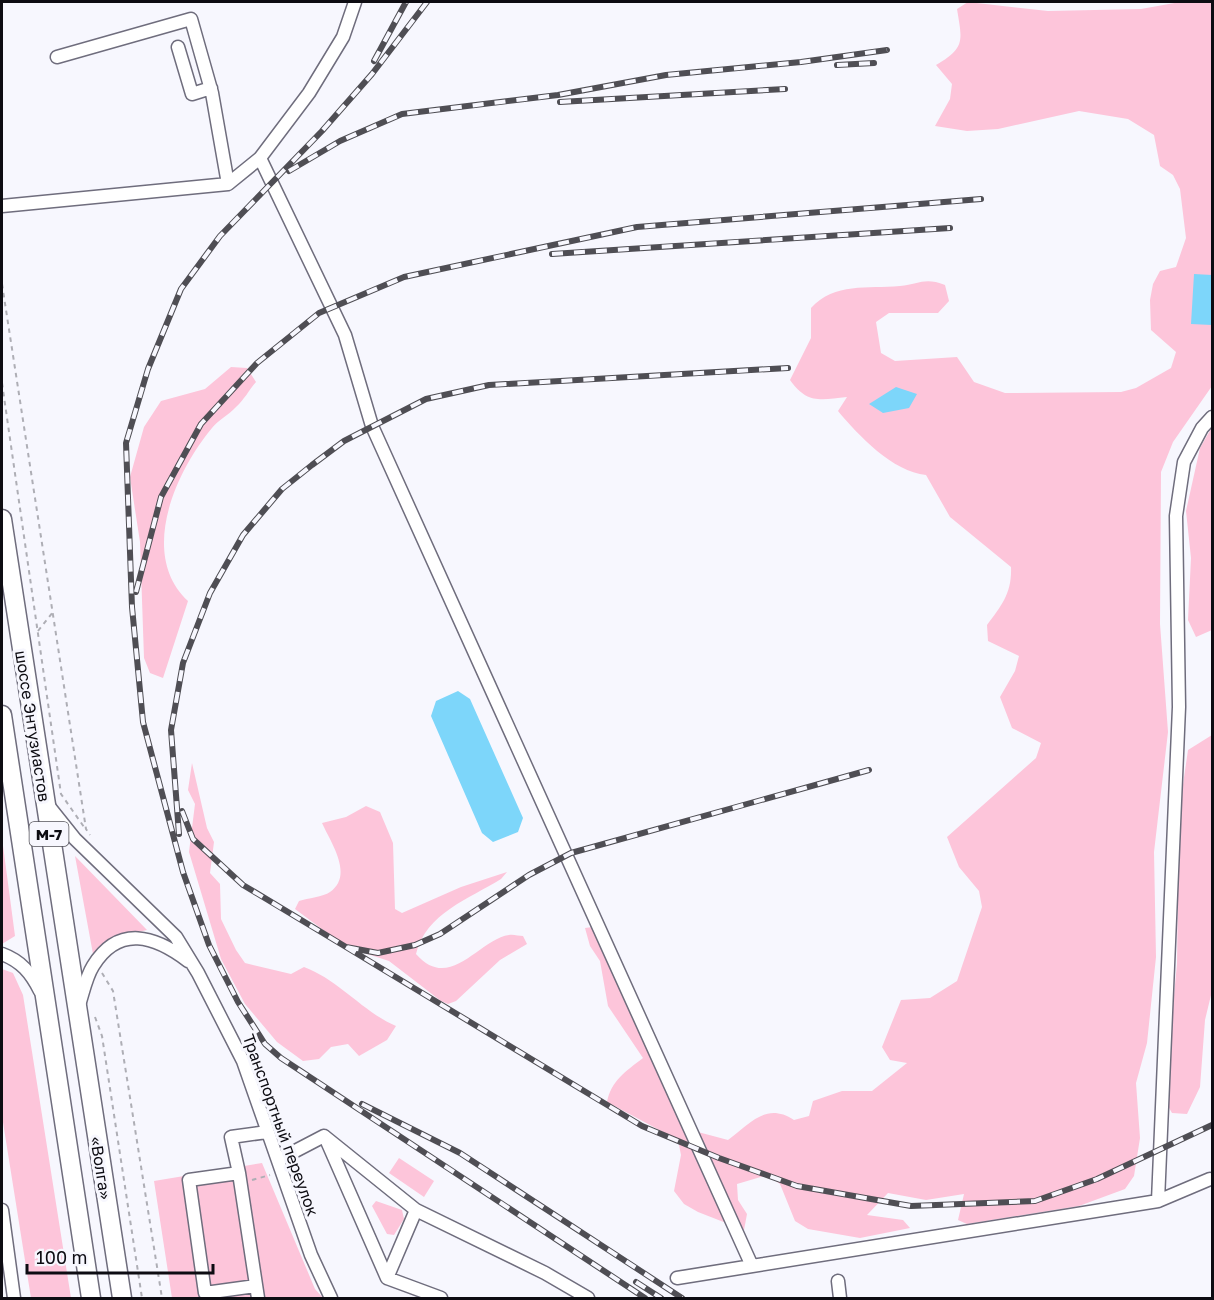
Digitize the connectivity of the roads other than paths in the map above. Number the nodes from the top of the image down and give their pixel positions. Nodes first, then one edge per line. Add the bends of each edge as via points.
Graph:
1 (355, 2) edge
2 (178, 48) dead end
3 (57, 57) dead end
4 (211, 88) junction
5 (260, 159) junction
6 (228, 183) junction
7 (2, 206) edge
8 (1212, 417) edge
9 (2, 519) edge
10 (2, 715) edge
11 (44, 800) junction
12 (2, 954) edge
13 (198, 969) junction
14 (44, 998) junction
15 (85, 1013) junction
16 (80, 1038) joint
17 (51, 1044) joint
18 (267, 1132) junction
19 (324, 1136) junction
20 (278, 1160) junction
21 (239, 1173) junction
22 (1210, 1179) dead end
23 (1158, 1201) junction
24 (2, 1210) edge
25 (416, 1210) junction
26 (752, 1266) junction
27 (387, 1278) junction
28 (677, 1278) dead end
29 (838, 1281) dead end
30 (7, 1283) edge
31 (256, 1286) junction
32 (14, 1299) edge
33 (90, 1299) edge
34 (122, 1299) edge
35 (258, 1299) edge
36 (331, 1299) edge
37 (441, 1299) edge
38 (588, 1299) edge
39 (840, 1299) edge

1 - 5 street via 343,37 309,93
2 - 4 street via 192,94
3 - 4 street via 191,19
4 - 6 street
5 - 6 street
5 - 26 street via 345,335 372,426
6 - 7 street
8 - 23 street via 1184,462 1176,516 1179,707
9 - 11 highway, шоссе Энтузиастов / М-7
10 - 14 highway, шоссе Энтузиастов / М-7
11 - 13 street, Транспортный переулок via 75,839 147,900
11 - 15 highway, шоссе Энтузиастов / М-7
12 - 14 street via 31,972
13 - 15 street via 168,946 153,940 115,942 93,966
13 - 18 street, Транспортный переулок via 243,1061
14 - 17 highway, шоссе Энтузиастов / М-7
15 - 16 highway, шоссе Энтузиастов / М-7
16 - 34 highway, «Волга» / М-7
17 - 33 highway, «Волга» / М-7
18 - 20 street, Транспортный переулок
18 - 21 street via 231,1137
19 - 20 street
19 - 25 street
19 - 27 street
20 - 36 street, Транспортный переулок via 311,1255
21 - 31 street
21 - 31 street via 189,1180 205,1293
22 - 23 street
23 - 26 street
24 - 30 street
25 - 27 street
25 - 38 street via 545,1273
26 - 28 street
27 - 37 street
29 - 39 street
30 - 32 street
31 - 35 street

